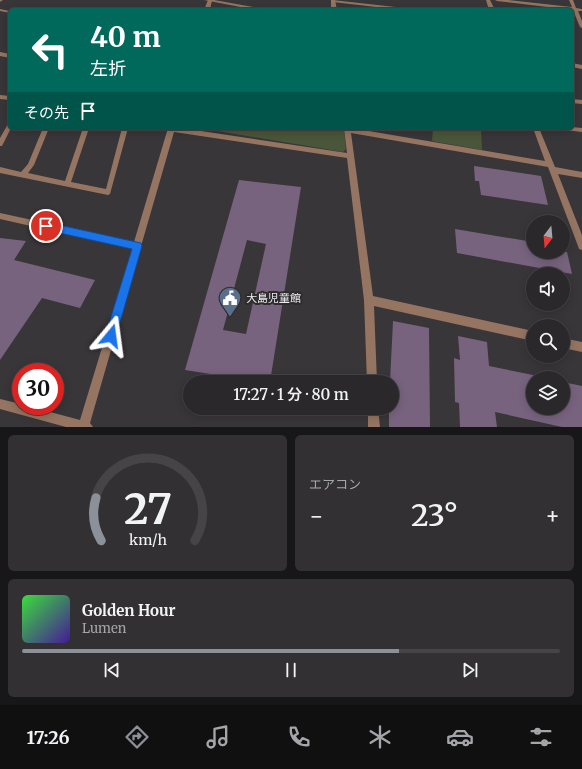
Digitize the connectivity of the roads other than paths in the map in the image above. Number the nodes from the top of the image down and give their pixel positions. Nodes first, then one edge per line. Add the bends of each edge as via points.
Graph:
1 (208, 0) edge
2 (333, 0) edge
3 (496, 0) edge
4 (572, 0) edge
5 (253, 8) edge
6 (398, 8) edge
7 (559, 8) edge
8 (575, 10) junction
9 (582, 10) edge
10 (582, 27) edge
11 (8, 129) edge
12 (45, 130) edge
13 (85, 130) edge
14 (124, 130) edge
15 (171, 130) edge
16 (185, 130) edge
17 (347, 130) edge
18 (352, 130) edge
19 (537, 130) edge
20 (0, 144) edge
21 (350, 156) junction
22 (552, 168) junction
23 (0, 170) edge
24 (22, 175) junction
25 (582, 175) edge
26 (67, 184) junction
27 (0, 216) edge
28 (137, 246) junction
29 (582, 246) edge
30 (369, 300) junction
31 (526, 334) edge
32 (570, 344) edge
33 (582, 347) edge
34 (372, 375) edge
35 (0, 404) edge
36 (374, 415) edge
37 (85, 427) edge
38 (374, 427) edge

1 - 5 lane
2 - 6 lane
3 - 7 lane
4 - 8 lane
8 - 9 lane
8 - 10 lane
11 - 20 lane
12 - 24 lane via 31,165
13 - 26 lane
14 - 26 lane via 108,192
15 - 28 street
16 - 21 street
17 - 21 street
18 - 22 street
19 - 22 street
21 - 30 street
22 - 25 street
22 - 29 street
23 - 24 lane
24 - 26 lane
27 - 28 street
28 - 37 street
30 - 31 street
30 - 34 street
32 - 33 street
35 - 37 street
36 - 38 street

